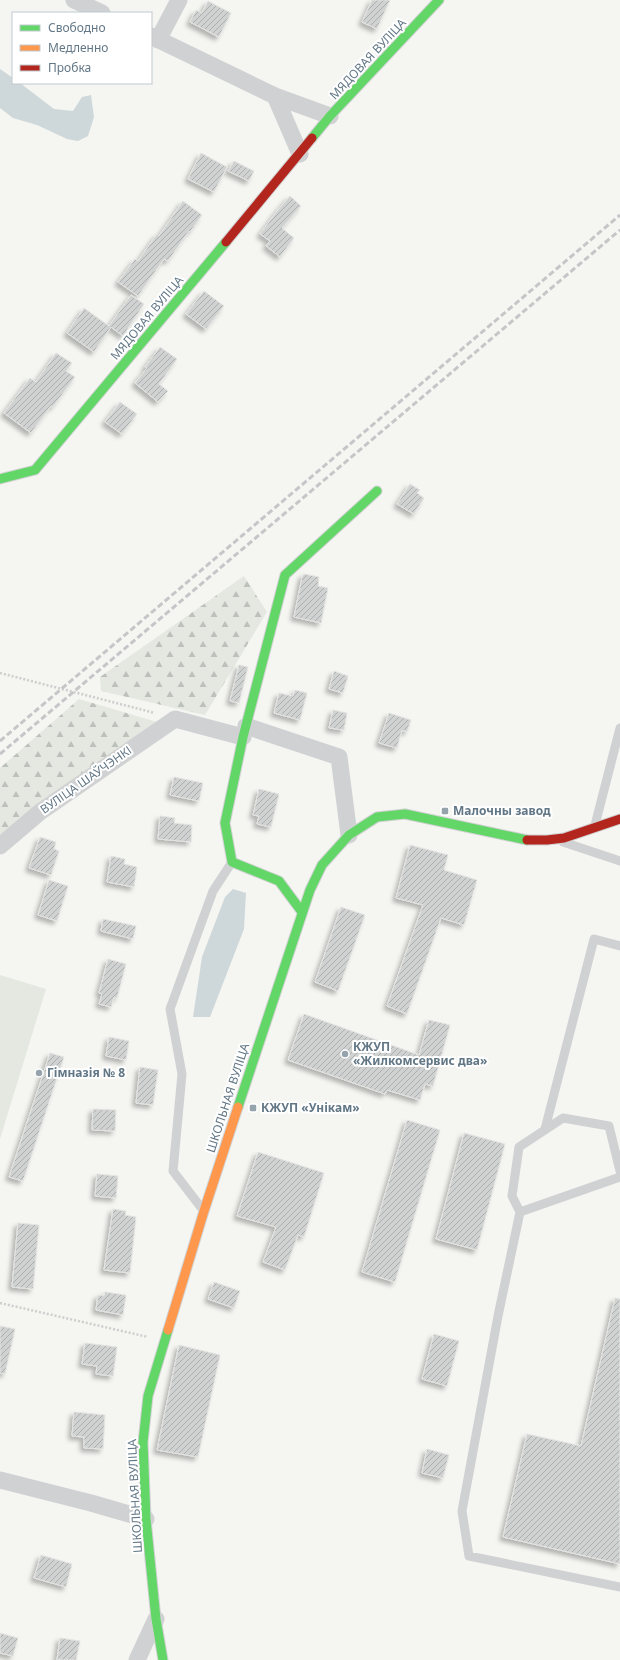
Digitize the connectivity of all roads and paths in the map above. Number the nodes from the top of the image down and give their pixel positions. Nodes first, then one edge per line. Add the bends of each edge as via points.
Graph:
1 (74, 0) edge
2 (179, 0) edge
3 (439, 0) edge
4 (100, 12) edge
5 (155, 38) edge
6 (275, 96) junction
7 (330, 116) junction
8 (300, 154) junction
9 (0, 479) edge
10 (377, 491) dead end
11 (0, 673) edge
12 (175, 719) junction
13 (620, 728) edge
14 (244, 732) junction
15 (620, 818) edge
16 (595, 825) junction
17 (349, 835) junction
18 (554, 839) junction
19 (0, 846) edge
20 (620, 861) edge
21 (232, 862) junction
22 (302, 912) junction
23 (620, 946) edge
24 (545, 1130) junction
25 (620, 1171) edge
26 (620, 1178) edge
27 (204, 1211) junction
28 (520, 1212) junction
29 (0, 1304) edge
30 (165, 1341) junction
31 (0, 1480) edge
32 (146, 1519) junction
33 (620, 1587) edge
34 (156, 1619) junction
35 (137, 1660) edge
36 (163, 1660) edge

1 - 4 street
2 - 5 street
3 - 7 street, МЯДОВАЯ ВУЛІЦА
5 - 6 street
6 - 7 street
6 - 8 street
7 - 8 street, МЯДОВАЯ ВУЛІЦА
8 - 9 street, МЯДОВАЯ ВУЛІЦА via 35,470
10 - 14 street via 285,575
11 - 12 path
12 - 14 street
12 - 19 street, ВУЛІЦА ШАЎЧЭНКІ via 40,812
13 - 16 lane
14 - 17 street via 339,757
14 - 21 street via 225,823
15 - 16 street, ШКОЛЬНАЯ ВУЛІЦА
16 - 18 street, ШКОЛЬНАЯ ВУЛІЦА via 570,836
17 - 18 street, ШКОЛЬНАЯ ВУЛІЦА via 377,817 405,814 524,840
17 - 22 street, ШКОЛЬНАЯ ВУЛІЦА via 322,865
18 - 20 lane
21 - 22 street via 279,881
21 - 27 lane via 214,891 170,1009 182,1074 173,1171
22 - 27 street, ШКОЛЬНАЯ ВУЛІЦА
23 - 24 lane via 594,939
24 - 25 lane via 563,1118 609,1126
24 - 28 lane via 519,1146 512,1196
26 - 28 lane
27 - 30 street, ШКОЛЬНАЯ ВУЛІЦА
28 - 33 lane via 462,1511 469,1556
29 - 30 path
30 - 32 street, ШКОЛЬНАЯ ВУЛІЦА via 148,1396 143,1442
31 - 32 street
32 - 34 street, ШКОЛЬНАЯ ВУЛІЦА
34 - 35 street
34 - 36 street, ШКОЛЬНАЯ ВУЛІЦА

